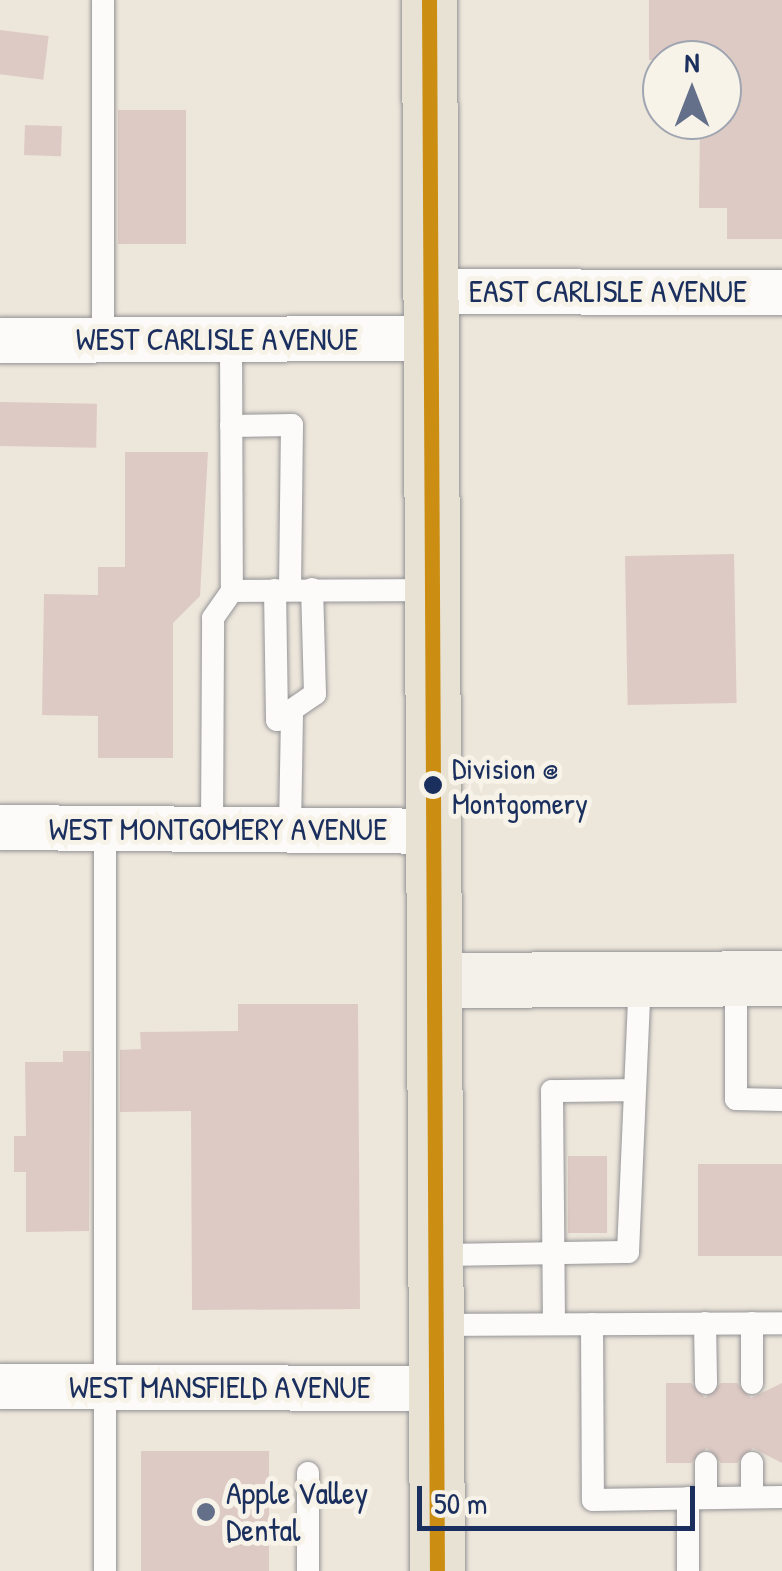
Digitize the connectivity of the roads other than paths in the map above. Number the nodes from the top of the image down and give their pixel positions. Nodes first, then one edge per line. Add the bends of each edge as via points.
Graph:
1 (103, 0) edge
2 (429, 0) edge
3 (782, 292) edge
4 (434, 315) junction
5 (231, 339) junction
6 (0, 340) edge
7 (102, 340) junction
8 (231, 426) junction
9 (293, 590) junction
10 (435, 590) junction
11 (232, 591) junction
12 (292, 710) junction
13 (0, 827) edge
14 (106, 828) junction
15 (212, 829) junction
16 (290, 829) junction
17 (436, 830) junction
18 (640, 978) junction
19 (759, 978) edge
20 (438, 980) junction
21 (631, 1090) junction
22 (782, 1100) edge
23 (552, 1254) junction
24 (440, 1255) junction
25 (705, 1323) junction
26 (752, 1323) junction
27 (782, 1323) edge
28 (440, 1324) junction
29 (554, 1324) junction
30 (592, 1324) junction
31 (706, 1383) dead end
32 (752, 1383) dead end
33 (0, 1386) edge
34 (106, 1387) junction
35 (440, 1388) junction
36 (706, 1463) dead end
37 (752, 1463) dead end
38 (308, 1472) dead end
39 (752, 1497) junction
40 (782, 1497) edge
41 (697, 1498) junction
42 (106, 1571) edge
43 (308, 1571) edge
44 (438, 1571) edge
45 (688, 1571) edge

1 - 7 lane
2 - 4 main road
3 - 4 street, EAST CARLISLE AVENUE
4 - 5 street, WEST CARLISLE AVENUE
4 - 10 main road
5 - 7 street, WEST CARLISLE AVENUE
5 - 8 lane
6 - 7 street, WEST CARLISLE AVENUE
8 - 9 lane via 292,425
8 - 11 lane
9 - 10 lane
9 - 11 lane
9 - 12 lane via 315,694
9 - 12 lane via 278,720
10 - 17 main road
11 - 15 lane via 213,618
12 - 16 lane
13 - 14 street, WEST MONTGOMERY AVENUE
14 - 15 street, WEST MONTGOMERY AVENUE
14 - 34 lane
15 - 16 street, WEST MONTGOMERY AVENUE
16 - 17 street, WEST MONTGOMERY AVENUE
17 - 20 main road
18 - 19 street
18 - 20 street
18 - 21 lane via 641,1062
19 - 22 lane via 736,1100
20 - 24 main road
21 - 23 lane via 628,1252
21 - 23 lane via 552,1091
23 - 24 lane
23 - 29 lane
24 - 28 main road
25 - 26 lane
25 - 30 lane
25 - 31 lane
26 - 27 lane
26 - 32 lane
28 - 29 lane
28 - 35 main road
29 - 30 lane
30 - 41 lane via 593,1500
33 - 34 street, WEST MANSFIELD AVENUE
34 - 35 street, WEST MANSFIELD AVENUE
34 - 42 lane
35 - 44 main road
36 - 41 lane
37 - 39 lane
38 - 43 lane
39 - 40 lane
39 - 41 lane
41 - 45 lane

